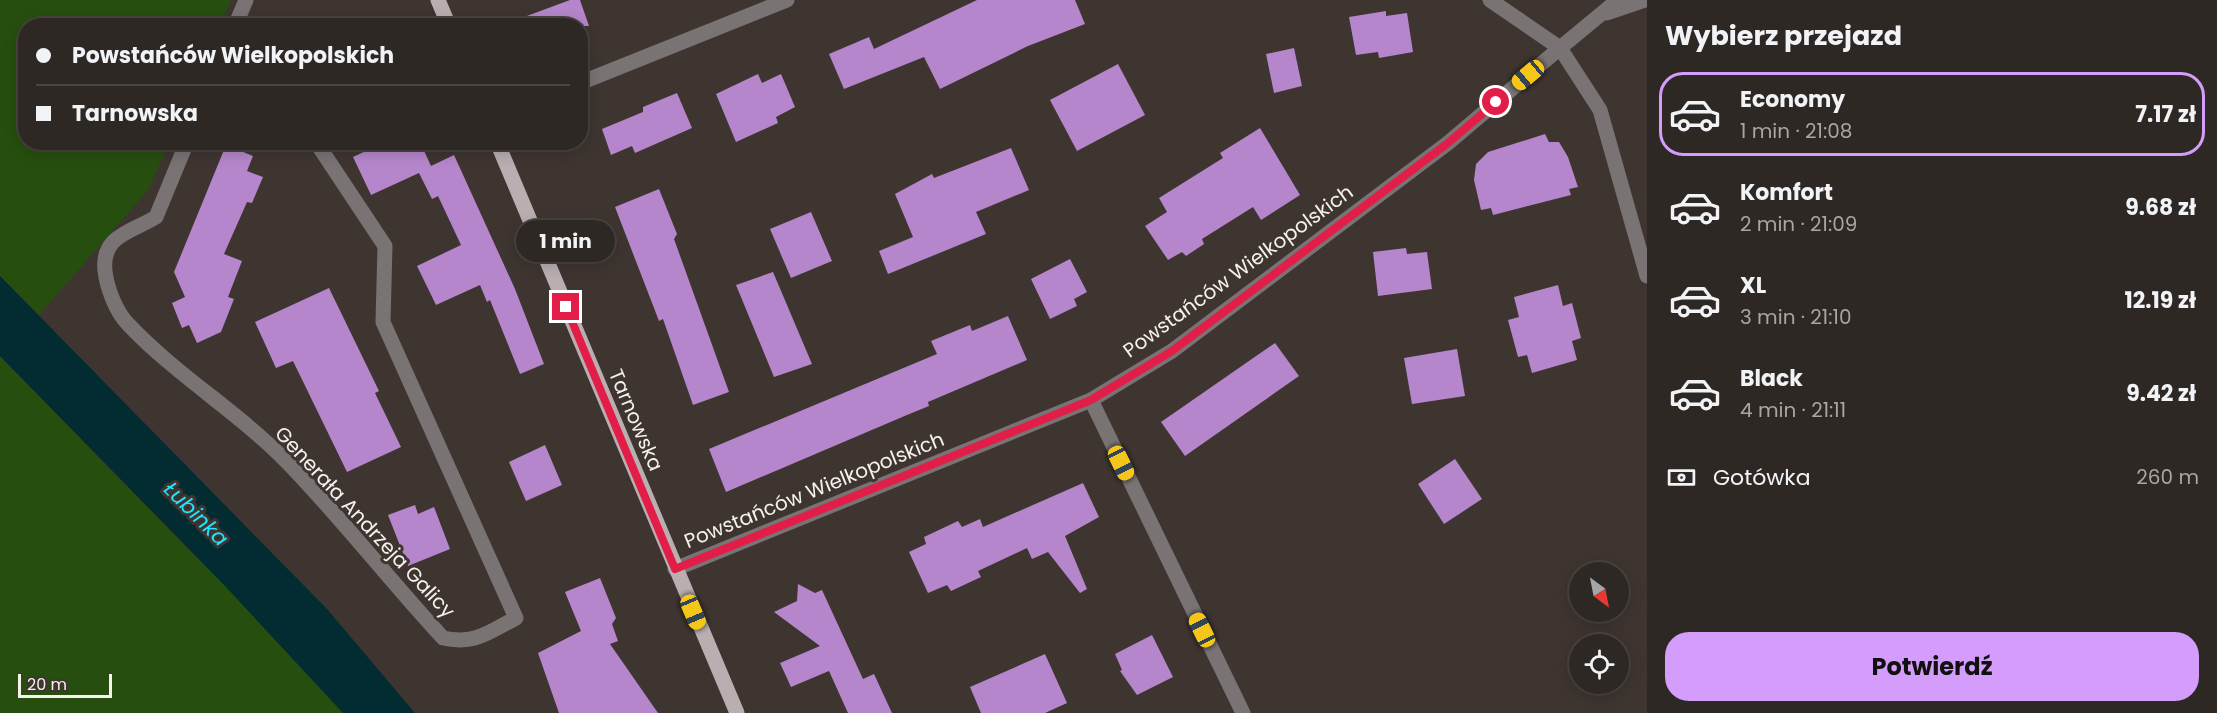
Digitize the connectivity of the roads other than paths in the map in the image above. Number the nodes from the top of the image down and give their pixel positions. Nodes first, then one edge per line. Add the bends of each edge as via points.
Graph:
1 (246, 0) edge
2 (438, 0) edge
3 (787, 0) edge
4 (1490, 0) edge
5 (1618, 0) edge
6 (1645, 0) edge
7 (1601, 15) junction
8 (239, 18) edge
9 (446, 18) edge
10 (1560, 48) junction
11 (588, 80) edge
12 (184, 150) edge
13 (321, 150) edge
14 (500, 150) edge
15 (1647, 276) edge
16 (1091, 400) junction
17 (675, 569) junction
18 (737, 713) edge
19 (1243, 713) edge

1 - 8 street
2 - 9 main road
3 - 11 street
4 - 10 street
5 - 7 street, Powstańców Wielkopolskich
6 - 7 street
7 - 10 street, Powstańców Wielkopolskich
10 - 15 street via 1600,110
10 - 16 street, Powstańców Wielkopolskich via 1448,143 1172,351
12 - 13 street, Generała Andrzeja Galicy via 156,218 124,231 113,239 106,253 105,270 116,306 126,323 285,460 443,638 475,640 516,618 383,322 385,246
14 - 17 main road, Tarnowska
16 - 17 street, Powstańców Wielkopolskich
16 - 19 street
17 - 18 main road, Tarnowska

